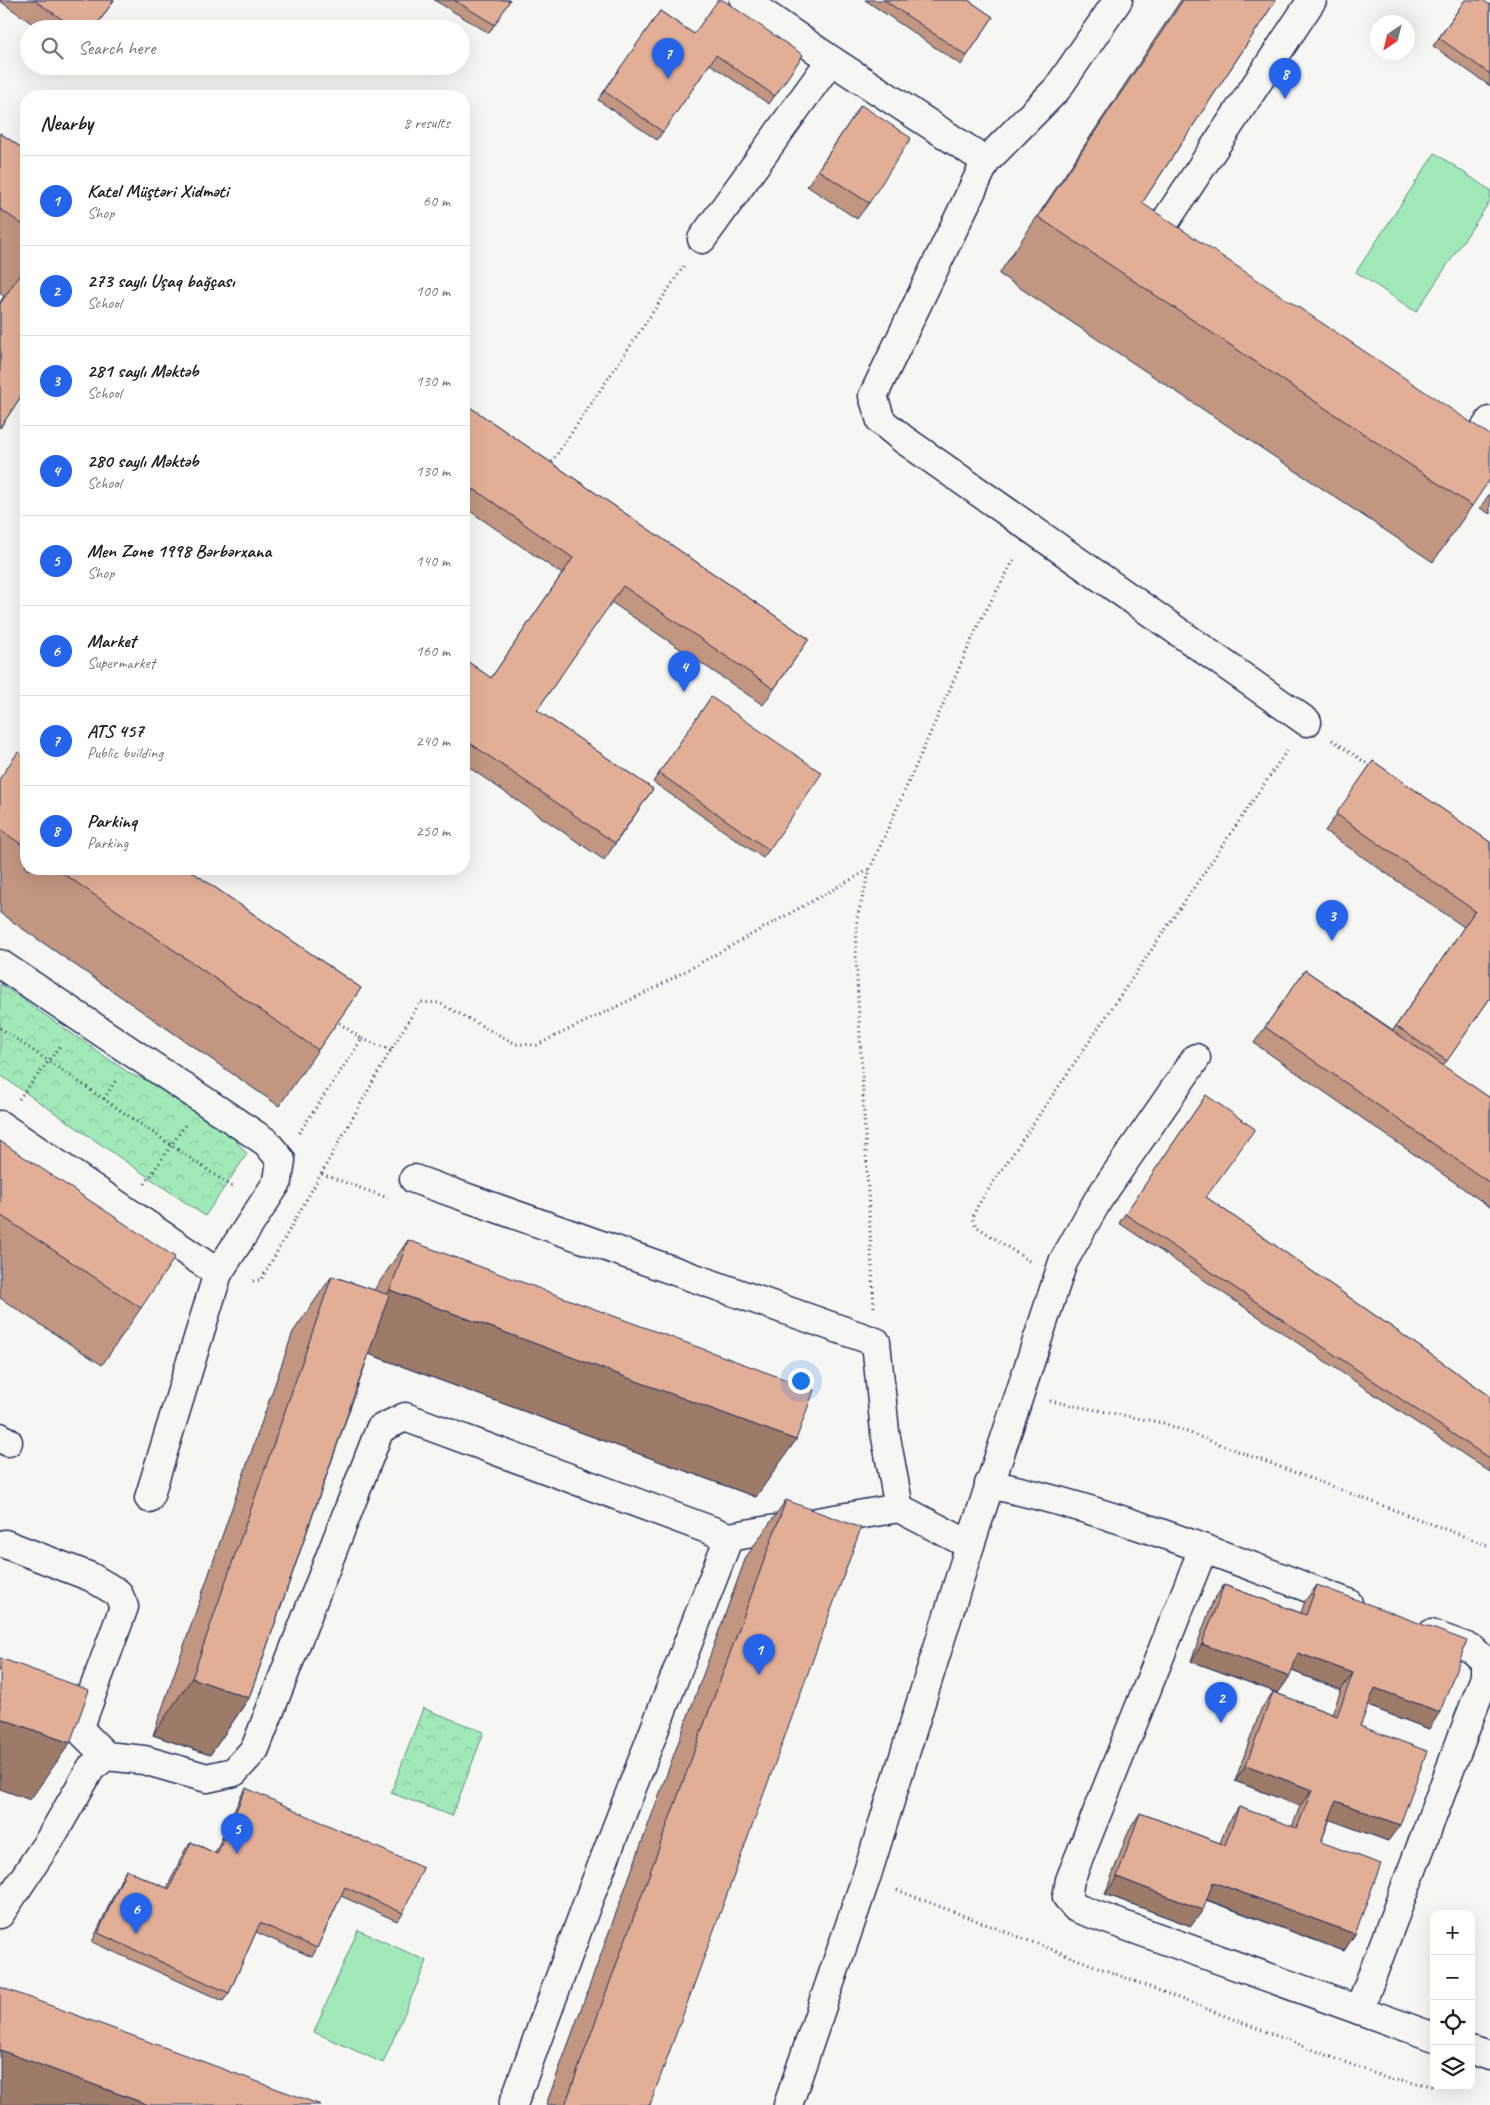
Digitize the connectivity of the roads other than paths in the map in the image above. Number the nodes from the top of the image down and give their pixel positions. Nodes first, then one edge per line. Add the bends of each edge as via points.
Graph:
1 (744, 0) edge
2 (1118, 0) edge
3 (1312, 0) edge
4 (831, 60) junction
5 (986, 161) junction
6 (702, 239) road end
7 (1184, 272) edge
8 (1490, 421) edge
9 (1427, 443) edge
10 (1307, 722) road end
11 (0, 964) edge
12 (1196, 1058) dead end
13 (0, 1125) edge
14 (414, 1179) dead end
15 (218, 1273) junction
16 (990, 1484) junction
17 (149, 1498) dead end
18 (899, 1508) junction
19 (729, 1537) junction
20 (5, 1544) dead end
21 (970, 1545) junction
22 (1202, 1549) junction
23 (1370, 1611) edge
24 (1407, 1625) edge
25 (0, 1684) edge
26 (79, 1729) junction
27 (106, 1756) junction
28 (1, 1910) edge
29 (1358, 2010) junction
30 (1430, 2036) edge
31 (1475, 2051) edge
32 (1490, 2056) edge
33 (513, 2105) edge
34 (788, 2105) edge

1 - 4 lane
2 - 5 lane via 1057,89
3 - 7 lane via 1162,228 1159,244 1170,262
4 - 5 lane
4 - 6 lane
5 - 10 lane via 873,396 882,421 903,439
8 - 9 lane via 1476,442 1460,451 1435,448
11 - 15 lane via 266,1142 280,1160 278,1181
12 - 16 lane via 1098,1200 1063,1262
13 - 15 lane
14 - 18 lane via 876,1342 885,1432
15 - 17 lane
16 - 21 lane
16 - 22 lane via 1036,1494
18 - 19 lane
18 - 21 lane
19 - 27 lane via 405,1417 380,1429 255,1749 234,1772 206,1778 144,1760
19 - 33 lane via 590,1895
20 - 26 lane via 91,1578 118,1593 124,1607
21 - 34 lane via 866,1878
22 - 23 lane
22 - 29 lane via 1070,1880 1068,1897 1076,1908
24 - 29 lane via 1472,1650 1485,1662 1485,1677
25 - 26 lane via 48,1705
26 - 27 lane
27 - 28 lane via 91,1768 50,1839
29 - 30 lane
31 - 32 lane

